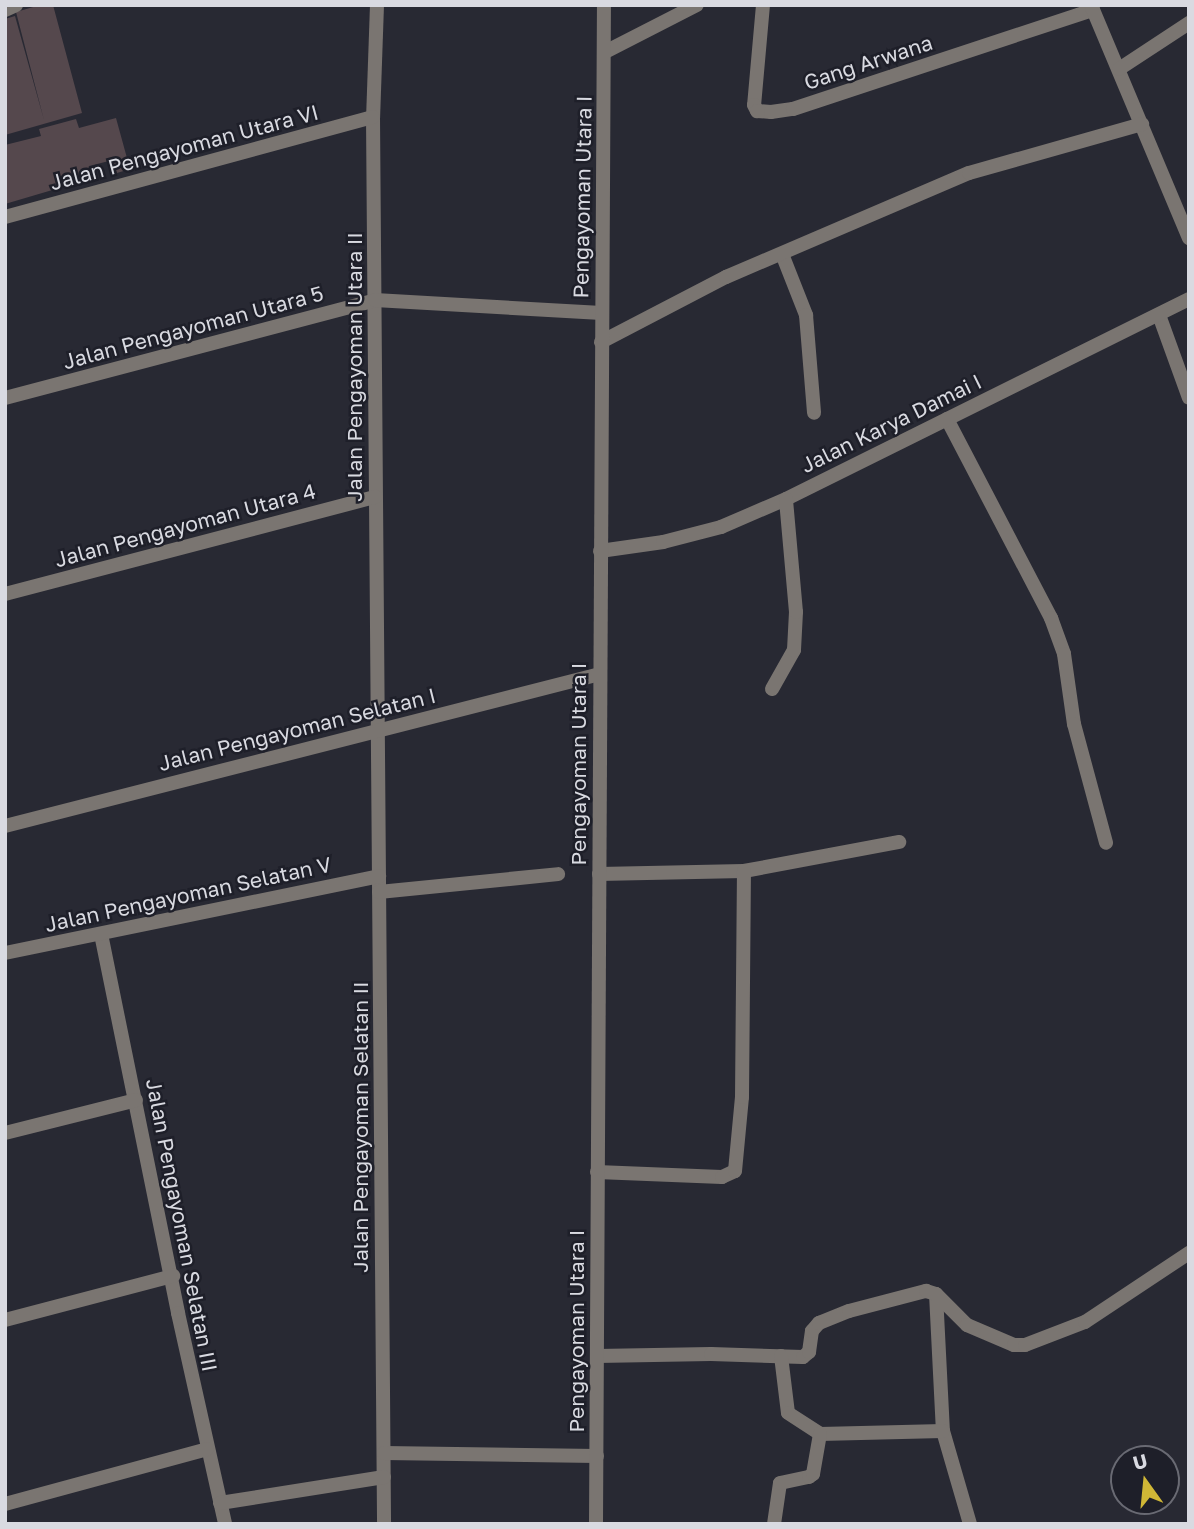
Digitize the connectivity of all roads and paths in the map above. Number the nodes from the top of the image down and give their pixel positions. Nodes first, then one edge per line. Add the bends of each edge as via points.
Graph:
1 (16, 5) edge
2 (377, 5) edge
3 (604, 5) edge
4 (697, 5) edge
5 (763, 5) edge
6 (1092, 7) edge
7 (5, 10) edge
8 (1189, 23) edge
9 (605, 52) junction
10 (1119, 69) junction
11 (373, 117) junction
12 (1142, 124) junction
13 (5, 217) edge
14 (1189, 238) edge
15 (782, 254) junction
16 (1189, 299) edge
17 (375, 300) junction
18 (601, 313) junction
19 (1159, 314) junction
20 (601, 342) junction
21 (5, 398) edge
22 (1189, 398) edge
23 (814, 413) dead end
24 (947, 419) junction
25 (376, 497) junction
26 (786, 499) junction
27 (600, 551) junction
28 (5, 594) edge
29 (600, 674) junction
30 (772, 689) dead end
31 (378, 729) junction
32 (5, 826) edge
33 (899, 842) dead end
34 (1106, 842) dead end
35 (744, 871) junction
36 (558, 874) dead end
37 (599, 874) junction
38 (379, 876) junction
39 (379, 892) junction
40 (101, 933) junction
41 (5, 953) edge
42 (136, 1100) junction
43 (5, 1133) edge
44 (597, 1172) junction
45 (1189, 1253) edge
46 (173, 1276) junction
47 (936, 1294) junction
48 (5, 1320) edge
49 (597, 1356) junction
50 (781, 1356) junction
51 (943, 1431) junction
52 (820, 1434) junction
53 (207, 1449) junction
54 (384, 1453) junction
55 (597, 1456) junction
56 (384, 1477) junction
57 (220, 1503) junction
58 (5, 1504) edge
59 (225, 1524) edge
60 (384, 1524) edge
61 (596, 1524) edge
62 (774, 1524) edge
63 (970, 1524) edge

1 - 7 street
2 - 11 street, Jalan Pengayoman Utara II
3 - 9 street, Pengayoman Utara I
4 - 9 street
5 - 6 street, Gang Arwana via 754,105 757,111 771,112 793,109
6 - 10 street
8 - 10 street
9 - 18 street, Pengayoman Utara I
10 - 12 street
11 - 13 street, Jalan Pengayoman Utara VI
11 - 17 street, Jalan Pengayoman Utara II
12 - 14 street
12 - 15 street via 970,173
15 - 20 street via 726,277
15 - 23 street via 806,315
16 - 19 street, Jalan Karya Damai I
17 - 18 street, Jalan Pengayoman Utara 5
17 - 21 street, Jalan Pengayoman Utara 5
17 - 25 street, Jalan Pengayoman Utara II
18 - 20 street, Pengayoman Utara I
19 - 22 street
19 - 24 street, Jalan Karya Damai I
20 - 27 street, Pengayoman Utara I
24 - 26 street, Jalan Karya Damai I
24 - 34 street via 1051,618 1064,654 1074,724
25 - 28 street, Jalan Pengayoman Utara 4
25 - 31 street, Jalan Pengayoman Utara II
26 - 27 street, Jalan Karya Damai I via 721,527
26 - 30 street via 796,612 794,650
27 - 29 street, Pengayoman Utara I
29 - 31 street, Jalan Pengayoman Selatan I
29 - 37 street, Pengayoman Utara I
31 - 32 street, Jalan Pengayoman Selatan I
31 - 38 street, Jalan Pengayoman Selatan II
33 - 35 street
35 - 37 street
35 - 44 street via 742,1097 734,1171 722,1177
36 - 39 street
37 - 44 street, Pengayoman Utara I
38 - 39 street, Jalan Pengayoman Selatan II
38 - 40 street, Jalan Pengayoman Selatan V
39 - 54 street, Jalan Pengayoman Selatan II
40 - 41 street, Jalan Pengayoman Selatan V
40 - 42 street, Jalan Pengayoman Selatan III
42 - 43 street
42 - 46 street, Jalan Pengayoman Selatan III
44 - 49 street, Pengayoman Utara I
45 - 47 street via 1085,1322 1025,1345 1014,1345 967,1325
46 - 48 street
46 - 53 street, Jalan Pengayoman Selatan III
47 - 50 street via 926,1291 849,1311 812,1331 806,1355
47 - 51 street
49 - 50 street
49 - 55 street, Pengayoman Utara I
50 - 52 street via 788,1413
51 - 52 street
51 - 63 street
52 - 62 street via 813,1474 780,1483
53 - 57 street, Jalan Pengayoman Selatan III
53 - 58 street
54 - 55 street
54 - 56 street, Jalan Pengayoman Selatan II
55 - 61 street, Pengayoman Utara I
56 - 57 street
56 - 60 street, Jalan Pengayoman Selatan II
57 - 59 street, Jalan Pengayoman Selatan III

